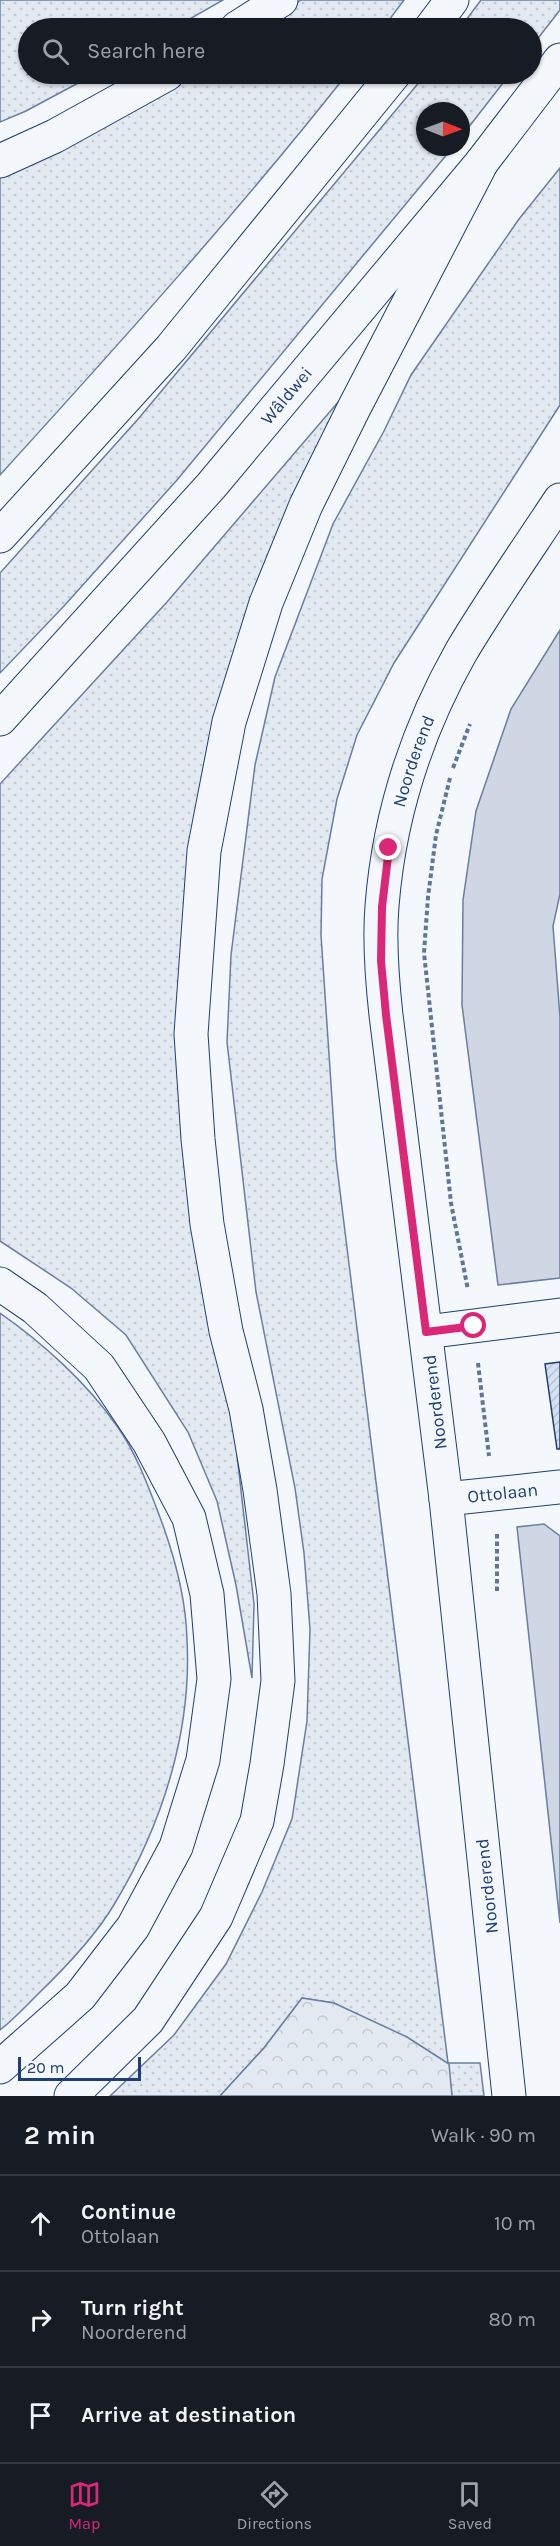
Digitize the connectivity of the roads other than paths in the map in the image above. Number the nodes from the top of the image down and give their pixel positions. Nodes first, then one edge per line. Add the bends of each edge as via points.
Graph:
1 (281, 0) edge
2 (452, 0) edge
3 (253, 18) edge
4 (438, 18) edge
5 (560, 60) edge
6 (149, 84) edge
7 (386, 84) edge
8 (542, 84) edge
9 (542, 84) edge
10 (0, 161) edge
11 (482, 162) junction
12 (560, 500) edge
13 (0, 536) edge
14 (0, 719) edge
15 (0, 1284) edge
16 (560, 1315) edge
17 (426, 1332) junction
18 (560, 1487) edge
19 (446, 1499) junction
20 (0, 2067) edge
21 (71, 2096) edge
22 (509, 2096) edge

1 - 3 main road
2 - 4 main road
5 - 9 main road, Wâldwei
6 - 10 main road via 55,136
7 - 13 main road via 171,348
8 - 11 main road, Wâldwei
11 - 14 main road, Wâldwei via 211,486
11 - 21 main road via 306,505 266,603 230,722 204,851 190,1034 207,1224 260,1490 274,1594 278,1681 257,1821 216,1917 148,2020
12 - 17 main road, Noorderend via 461,653 428,721 402,788 389,848 381,961
15 - 20 main road via 35,1308 99,1367 149,1442 189,1518 207,1594 214,1679 203,1760 176,1847 133,1927 80,1996
16 - 17 main road
17 - 19 main road, Noorderend
18 - 19 main road, Ottolaan
19 - 22 main road, Noorderend

